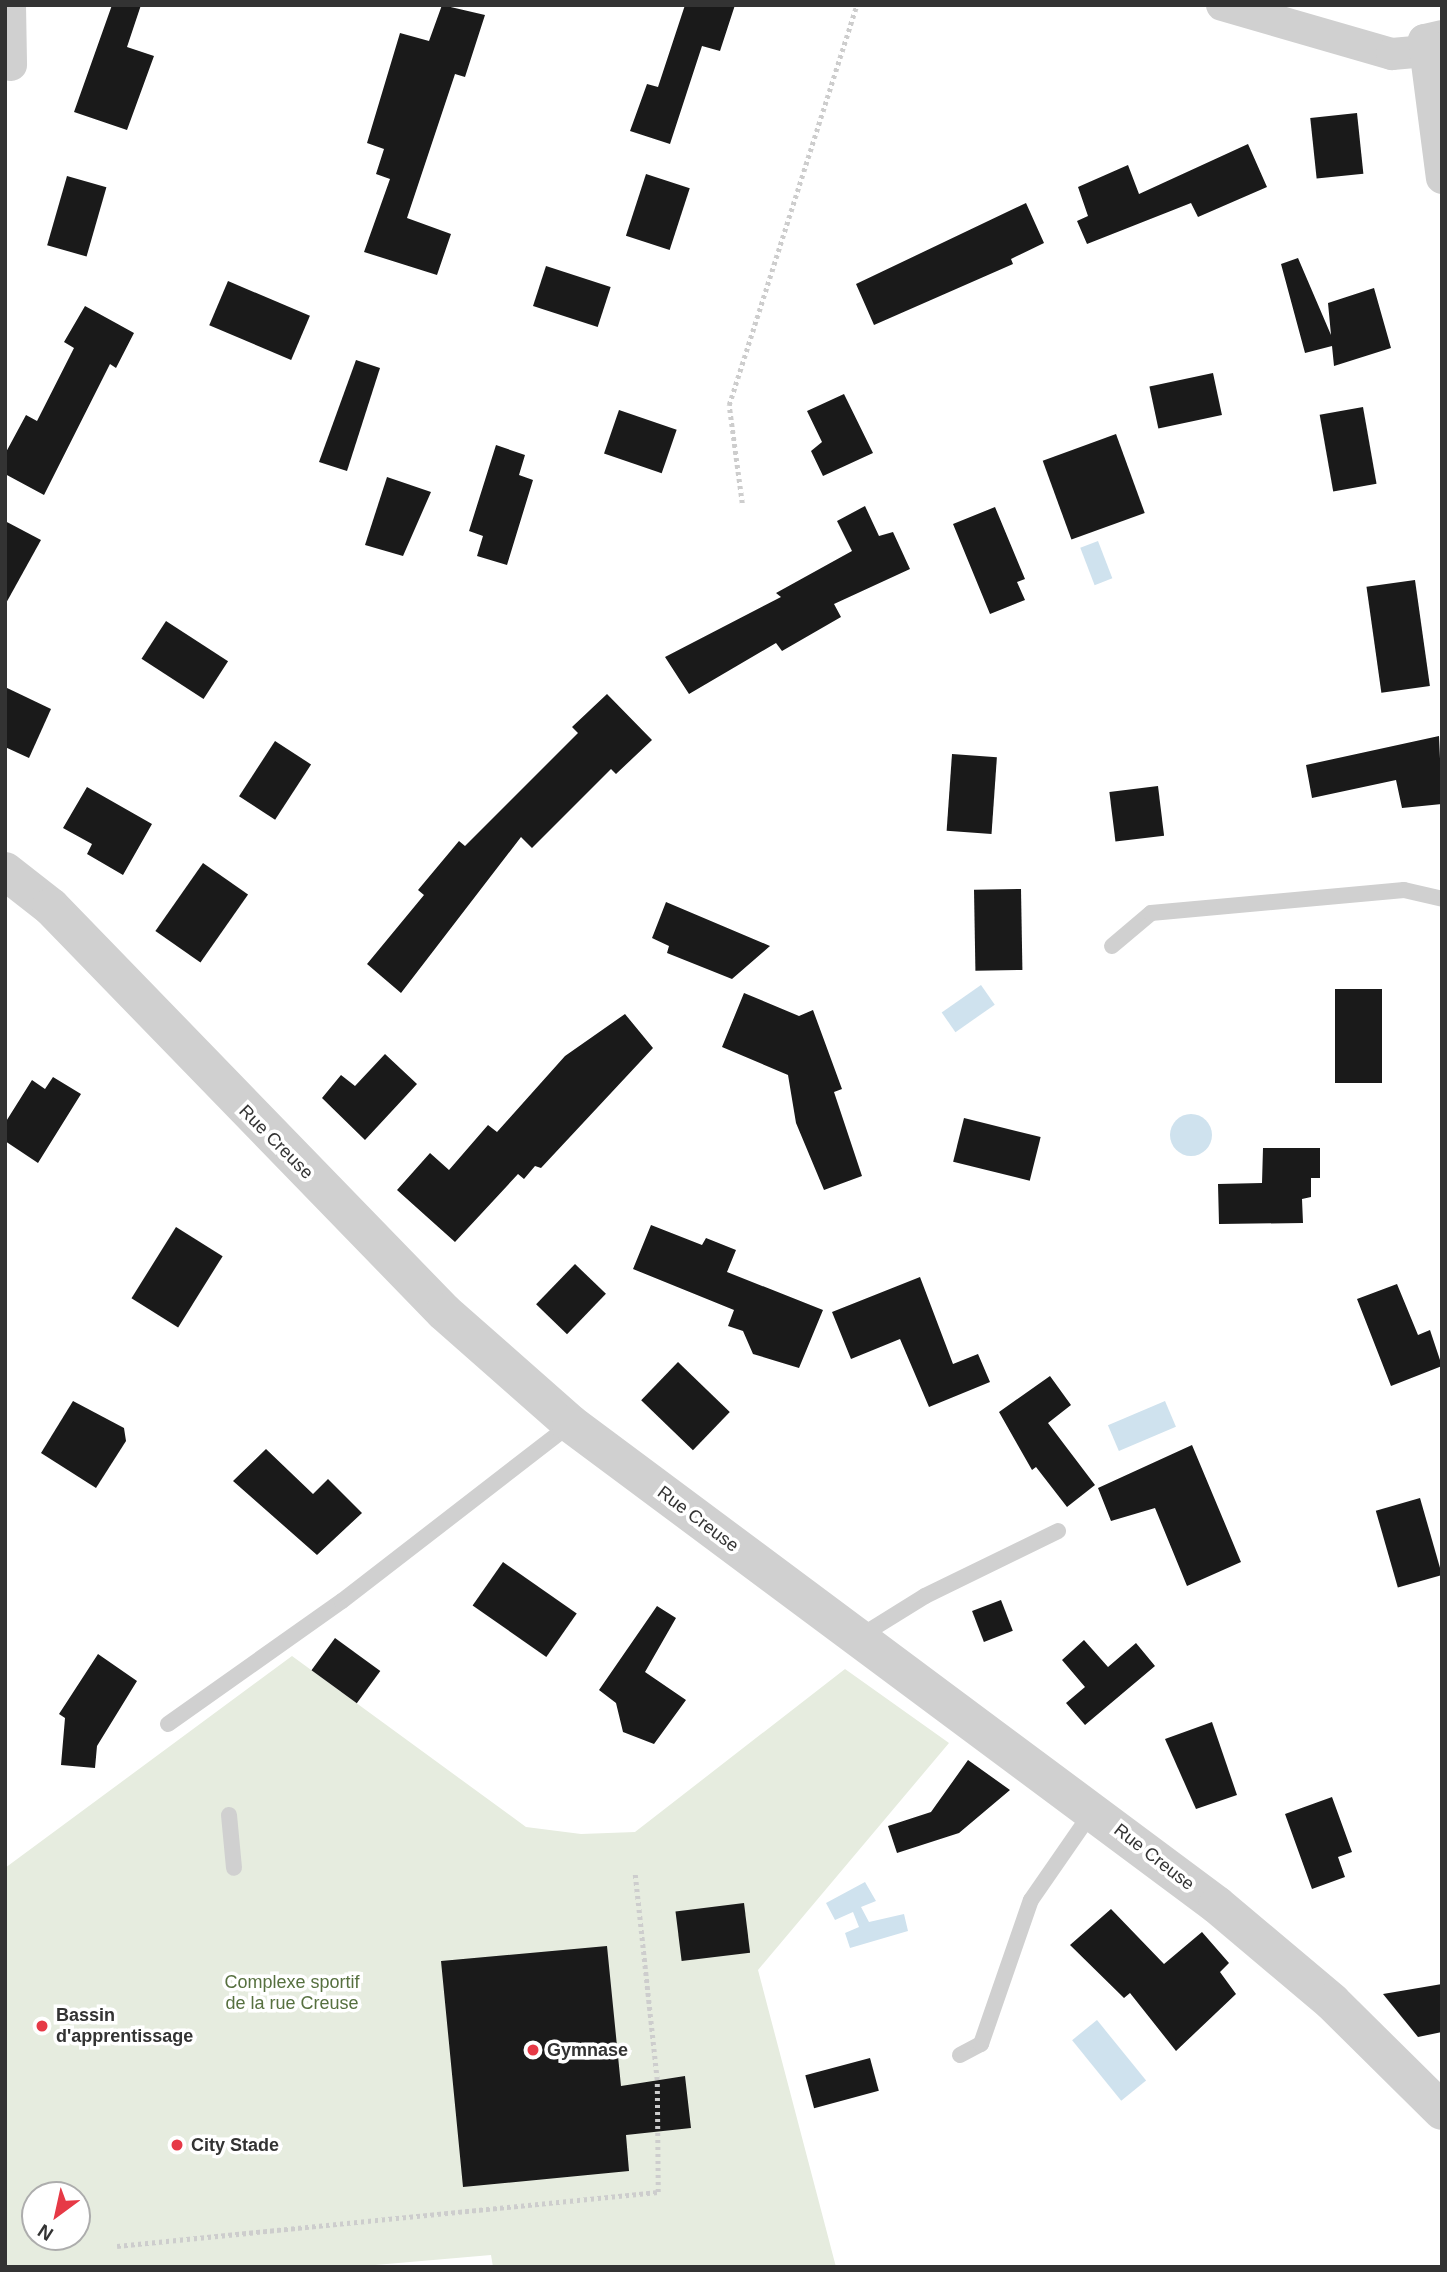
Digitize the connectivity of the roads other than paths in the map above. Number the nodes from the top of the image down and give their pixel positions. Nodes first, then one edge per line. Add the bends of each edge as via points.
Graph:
1 (10, 5) edge
2 (1222, 5) edge
3 (1434, 44) edge
4 (11, 65) dead end
5 (1442, 178) edge
6 (5, 871) edge
7 (1442, 899) edge
8 (1112, 946) dead end
9 (571, 1424) junction
10 (1058, 1531) dead end
11 (857, 1639) junction
12 (168, 1724) dead end
13 (1093, 1810) junction
14 (229, 1815) dead end
15 (234, 1868) dead end
16 (960, 2055) dead end
17 (1442, 2111) edge

1 - 4 street
2 - 3 street via 1392,54
3 - 5 street
6 - 9 street, Rue Creuse via 51,907 444,1312
7 - 8 lane via 1404,890 1151,914
9 - 11 street, Rue Creuse
9 - 12 lane via 342,1601
10 - 11 lane via 925,1596
11 - 13 street, Rue Creuse
13 - 16 lane via 1031,1900 981,2045
13 - 17 street, Rue Creuse via 1332,2002
14 - 15 lane

